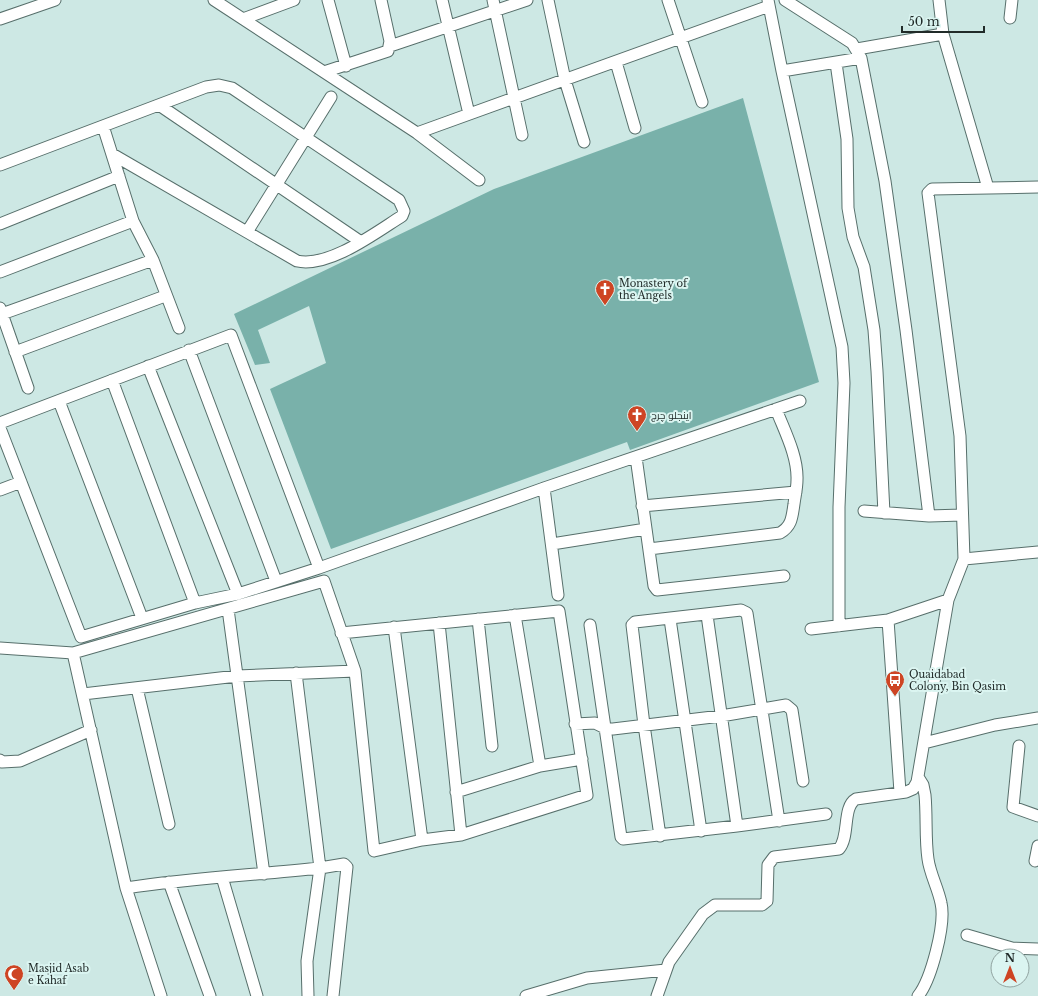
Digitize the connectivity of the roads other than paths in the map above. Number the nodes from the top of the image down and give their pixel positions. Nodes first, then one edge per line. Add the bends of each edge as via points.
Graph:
1 (53, 0) edge
2 (214, 0) edge
3 (294, 0) edge
4 (328, 0) edge
5 (381, 0) edge
6 (442, 0) edge
7 (493, 0) edge
8 (527, 0) edge
9 (548, 0) edge
10 (668, 0) edge
11 (785, 0) edge
12 (939, 0) edge
13 (1012, 0) edge
14 (769, 3) edge
15 (271, 4) edge
16 (496, 11) junction
17 (1, 16) edge
18 (1010, 18) dead end
19 (243, 19) junction
20 (448, 27) junction
21 (942, 34) junction
22 (681, 38) junction
23 (390, 46) junction
24 (859, 54) junction
25 (616, 62) junction
26 (836, 63) junction
27 (346, 66) junction
28 (782, 71) junction
29 (324, 72) junction
30 (565, 80) junction
31 (331, 97) dead end
32 (514, 98) junction
33 (702, 102) dead end
34 (160, 105) junction
35 (469, 114) junction
36 (103, 126) junction
37 (635, 128) dead end
38 (417, 133) junction
39 (522, 135) dead end
40 (305, 137) junction
41 (584, 142) dead end
42 (112, 154) junction
43 (0, 165) edge
44 (119, 176) junction
45 (479, 180) dead end
46 (276, 184) junction
47 (1038, 187) edge
48 (988, 188) junction
49 (133, 221) junction
50 (0, 224) edge
51 (247, 232) junction
52 (361, 242) junction
53 (153, 260) junction
54 (0, 272) edge
55 (165, 296) junction
56 (1, 311) edge
57 (179, 328) dead end
58 (189, 350) junction
59 (15, 352) junction
60 (148, 366) junction
61 (112, 380) junction
62 (28, 388) dead end
63 (59, 400) junction
64 (800, 401) dead end
65 (776, 409) junction
66 (0, 423) edge
67 (0, 428) edge
68 (636, 457) junction
69 (21, 482) junction
70 (544, 488) junction
71 (0, 490) edge
72 (796, 492) junction
73 (642, 506) junction
74 (864, 511) dead end
75 (884, 513) junction
76 (962, 515) junction
77 (928, 516) junction
78 (646, 529) junction
79 (552, 544) junction
80 (649, 549) junction
81 (1038, 552) edge
82 (964, 559) junction
83 (319, 568) junction
84 (784, 576) dead end
85 (276, 581) junction
86 (238, 594) junction
87 (558, 595) dead end
88 (948, 600) junction
89 (195, 603) junction
90 (228, 608) junction
91 (515, 615) junction
92 (707, 615) junction
93 (142, 618) junction
94 (478, 619) junction
95 (670, 619) junction
96 (888, 620) junction
97 (439, 623) junction
98 (590, 625) dead end
99 (840, 626) junction
100 (394, 627) junction
101 (811, 629) dead end
102 (341, 633) junction
103 (0, 648) edge
104 (73, 653) junction
105 (355, 671) junction
106 (296, 673) junction
107 (237, 676) junction
108 (137, 688) junction
109 (83, 694) junction
110 (763, 709) junction
111 (721, 716) junction
112 (1038, 718) edge
113 (683, 720) junction
114 (575, 724) junction
115 (644, 725) junction
116 (604, 727) junction
117 (91, 730) junction
118 (924, 743) junction
119 (492, 746) dead end
120 (1019, 746) dead end
121 (582, 759) junction
122 (0, 760) edge
123 (540, 766) junction
124 (918, 777) junction
125 (804, 781) dead end
126 (456, 792) junction
127 (900, 792) junction
128 (826, 814) dead end
129 (1038, 816) edge
130 (779, 820) junction
131 (169, 824) dead end
132 (737, 826) junction
133 (701, 831) junction
134 (461, 835) junction
135 (660, 836) junction
136 (422, 840) junction
137 (1038, 846) edge
138 (1035, 861) dead end
139 (320, 868) junction
140 (264, 874) junction
141 (222, 877) junction
142 (169, 882) junction
143 (126, 888) junction
144 (967, 935) dead end
145 (1038, 949) edge
146 (666, 970) junction
147 (161, 996) edge
148 (210, 996) edge
149 (257, 996) edge
150 (308, 996) edge
151 (333, 996) edge
152 (526, 996) edge
153 (657, 996) edge
154 (918, 996) edge

1 - 17 street
2 - 19 street
3 - 15 street
4 - 27 street
5 - 23 street
6 - 20 street
7 - 16 street
8 - 16 street
9 - 30 street
10 - 22 street
11 - 24 street via 852,43
12 - 21 street
13 - 18 street
14 - 22 street
14 - 28 street
15 - 19 street
16 - 20 street
16 - 32 street
19 - 29 street
20 - 23 street
20 - 35 street
21 - 24 street
21 - 48 street
22 - 25 street
22 - 33 street
23 - 27 street via 385,53
24 - 26 street
24 - 77 street via 885,181
25 - 30 street
25 - 37 street
26 - 28 street
26 - 75 street via 847,139 848,208 853,237 864,267 874,330
27 - 29 street
28 - 99 street via 842,347 844,383 839,506
29 - 38 street
30 - 32 street
30 - 41 street
31 - 40 street
32 - 35 street
32 - 39 street
34 - 36 street
34 - 40 street via 206,87 226,86
34 - 46 street
35 - 38 street
36 - 42 street
36 - 43 street
38 - 45 street
40 - 46 street
40 - 52 street via 399,200 402,205 402,216
42 - 44 street
42 - 51 street
44 - 49 street
44 - 50 street
46 - 51 street
46 - 52 street
47 - 48 street
48 - 76 street via 932,189 928,192 960,436
49 - 53 street
49 - 54 street
51 - 52 street via 297,261 307,263 319,261
53 - 55 street
53 - 56 street
55 - 57 street
55 - 59 street
56 - 59 street
58 - 60 street
58 - 83 street via 231,335
58 - 85 street
59 - 62 street
60 - 61 street
60 - 86 street
61 - 63 street
61 - 89 street
63 - 66 street
63 - 93 street
64 - 65 street
65 - 68 street
65 - 72 street via 797,470
67 - 69 street
68 - 70 street
68 - 73 street
69 - 71 street
69 - 93 street via 81,637
70 - 79 street
70 - 83 street
72 - 73 street
72 - 80 street via 791,522 780,533
73 - 78 street
74 - 75 street
75 - 77 street
76 - 77 street
76 - 82 street
78 - 79 street
78 - 80 street
79 - 87 street
80 - 84 street via 654,586 661,591
81 - 82 street
82 - 88 street
83 - 85 street
85 - 86 street
86 - 89 street
88 - 96 street
88 - 118 street
89 - 93 street
90 - 102 street via 324,581
90 - 104 street
90 - 107 street
91 - 94 street
91 - 114 street via 559,611
91 - 123 street
92 - 95 street
92 - 110 street via 741,610 747,613
92 - 111 street
94 - 97 street
94 - 119 street
95 - 113 street
95 - 115 street via 635,622 632,625
96 - 99 street
96 - 127 street
97 - 100 street
97 - 126 street
98 - 116 street
99 - 101 street
100 - 102 street
100 - 136 street
102 - 105 street
103 - 104 street
104 - 109 street
105 - 106 street
105 - 136 street via 374,851
106 - 107 street
106 - 139 street
107 - 108 street
107 - 140 street
108 - 109 street
108 - 131 street
109 - 117 street
110 - 111 street
110 - 125 street via 786,705 792,710
110 - 130 street
111 - 113 street
111 - 132 street
112 - 118 street
113 - 115 street
113 - 133 street
114 - 116 street via 595,723
114 - 121 street
115 - 116 street via 613,729
115 - 135 street
116 - 135 street via 621,837 625,840
117 - 122 street via 20,762
117 - 143 street
118 - 124 street
120 - 129 street via 1013,807
121 - 123 street
121 - 134 street via 587,795
123 - 126 street
124 - 127 street via 913,788
124 - 154 street via 925,795 928,863 942,904 942,921 929,977
126 - 134 street
127 - 146 street via 852,801 839,849 774,856 768,865 767,901 762,905 715,905 703,914
128 - 130 street
130 - 132 street
132 - 133 street
133 - 135 street
134 - 136 street
137 - 138 street
139 - 140 street
139 - 150 street via 306,960
139 - 151 street via 344,864 347,866
140 - 141 street
141 - 142 street
141 - 149 street
142 - 143 street
142 - 148 street
143 - 147 street
144 - 145 street via 1012,948
146 - 152 street via 587,978
146 - 153 street

